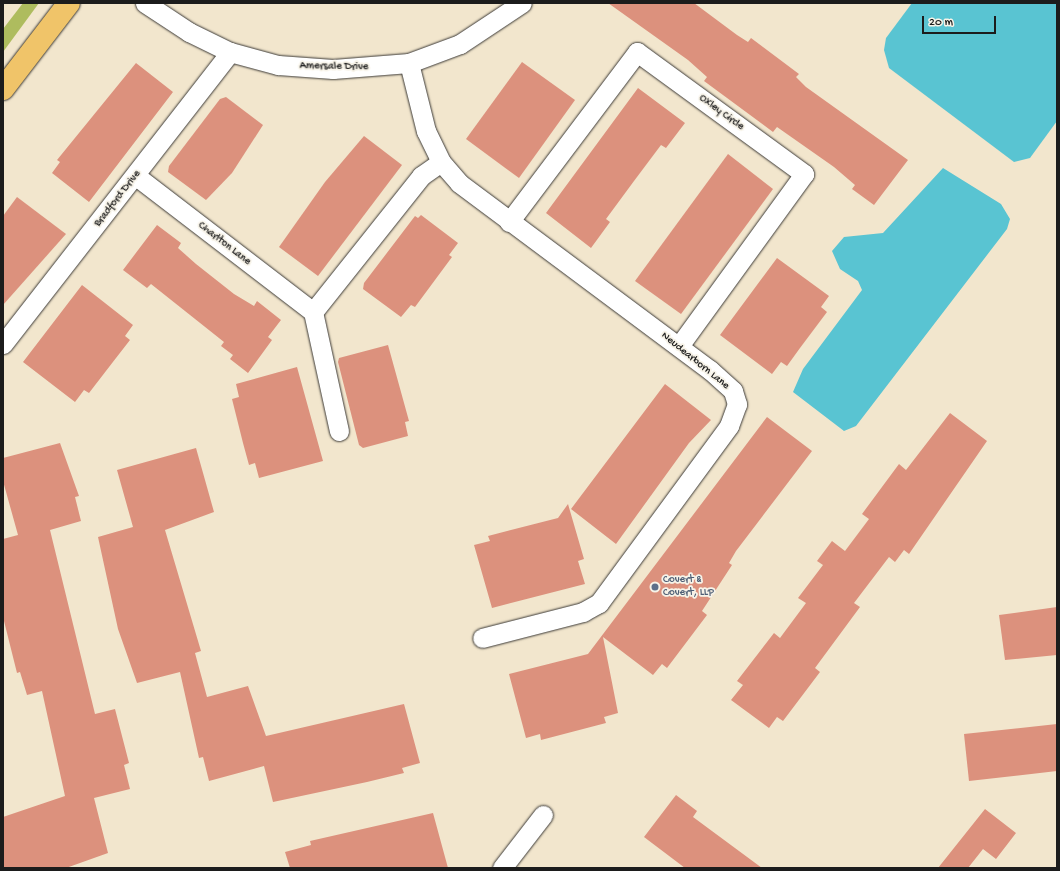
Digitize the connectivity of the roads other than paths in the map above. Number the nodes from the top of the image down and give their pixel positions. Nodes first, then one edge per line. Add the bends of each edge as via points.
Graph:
1 (69, 3) edge
2 (145, 3) edge
3 (522, 3) edge
4 (230, 52) junction
5 (409, 63) junction
6 (3, 89) edge
7 (441, 162) junction
8 (136, 176) junction
9 (509, 222) junction
10 (313, 312) junction
11 (3, 344) edge
12 (679, 346) junction
13 (339, 431) dead end
14 (482, 638) dead end
15 (543, 815) dead end
16 (502, 868) edge

1 - 6 main road
2 - 4 street, Amersale Drive via 189,32
3 - 5 street, Amersale Drive via 460,44
4 - 5 street, Amersale Drive via 278,64 333,69
4 - 8 street, Bradford Drive
5 - 7 street, Neudearborn Lane via 426,131
7 - 9 street, Neudearborn Lane via 459,183
7 - 10 street via 421,176
8 - 10 street, Charlton Lane
8 - 11 street, Bradford Drive
9 - 12 street, Neudearborn Lane
9 - 12 street, Oxley Circle via 638,52 804,174
10 - 13 street
12 - 14 street, Neudearborn Lane via 733,391 737,404 729,426 599,603 583,612
15 - 16 street

